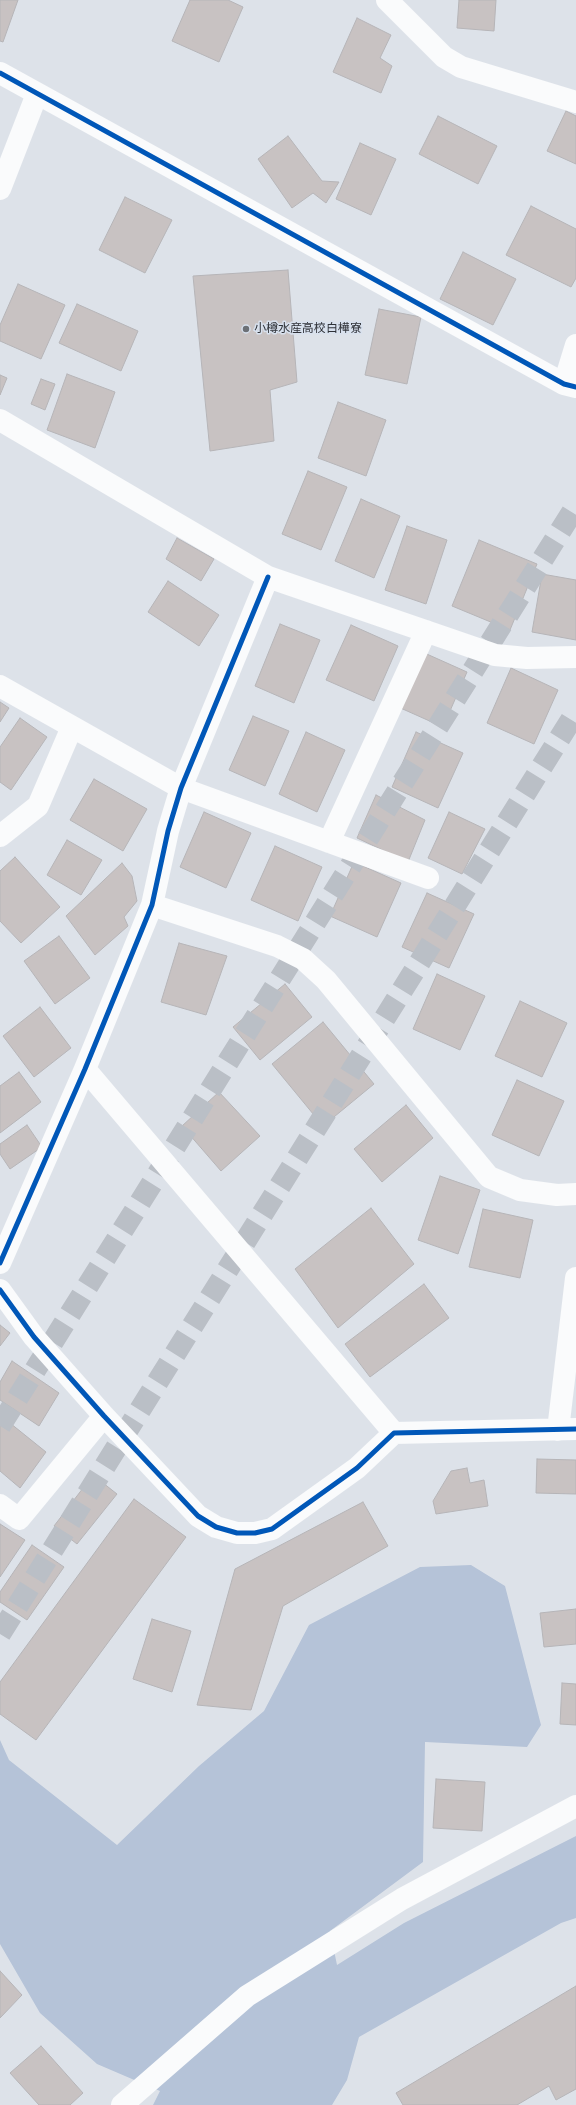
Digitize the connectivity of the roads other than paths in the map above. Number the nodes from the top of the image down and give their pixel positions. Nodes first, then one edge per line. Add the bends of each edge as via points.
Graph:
1 (387, 0) edge
2 (0, 72) edge
3 (37, 94) junction
4 (576, 102) edge
5 (0, 189) edge
6 (576, 345) edge
7 (570, 385) edge
8 (0, 420) edge
9 (268, 577) junction
10 (426, 631) junction
11 (576, 658) edge
12 (0, 686) edge
13 (72, 727) junction
14 (181, 788) junction
15 (0, 836) edge
16 (329, 842) junction
17 (428, 878) dead end
18 (152, 905) junction
19 (85, 1069) junction
20 (576, 1194) edge
21 (0, 1263) edge
22 (576, 1278) edge
23 (0, 1290) edge
24 (104, 1416) junction
25 (567, 1429) edge
26 (394, 1432) junction
27 (0, 1505) edge
28 (576, 1806) edge
29 (122, 2105) edge

1 - 4 street via 444,56 461,67
2 - 3 street
3 - 5 street
3 - 7 street
6 - 7 street
8 - 9 street
9 - 10 street
9 - 14 street
10 - 11 street via 495,655
10 - 16 street
12 - 13 street
13 - 14 street
13 - 15 street via 38,806
14 - 16 street
14 - 18 street via 168,831
16 - 17 street
18 - 19 street
18 - 20 street via 277,946 303,959 326,980 489,1177 520,1190 558,1195
19 - 21 street
19 - 26 street
22 - 25 street
23 - 24 street via 34,1337
24 - 26 street via 198,1516 216,1527 237,1533 255,1533 272,1529 357,1468
24 - 27 street via 19,1519
25 - 26 street
28 - 29 street via 402,1899 247,1996

